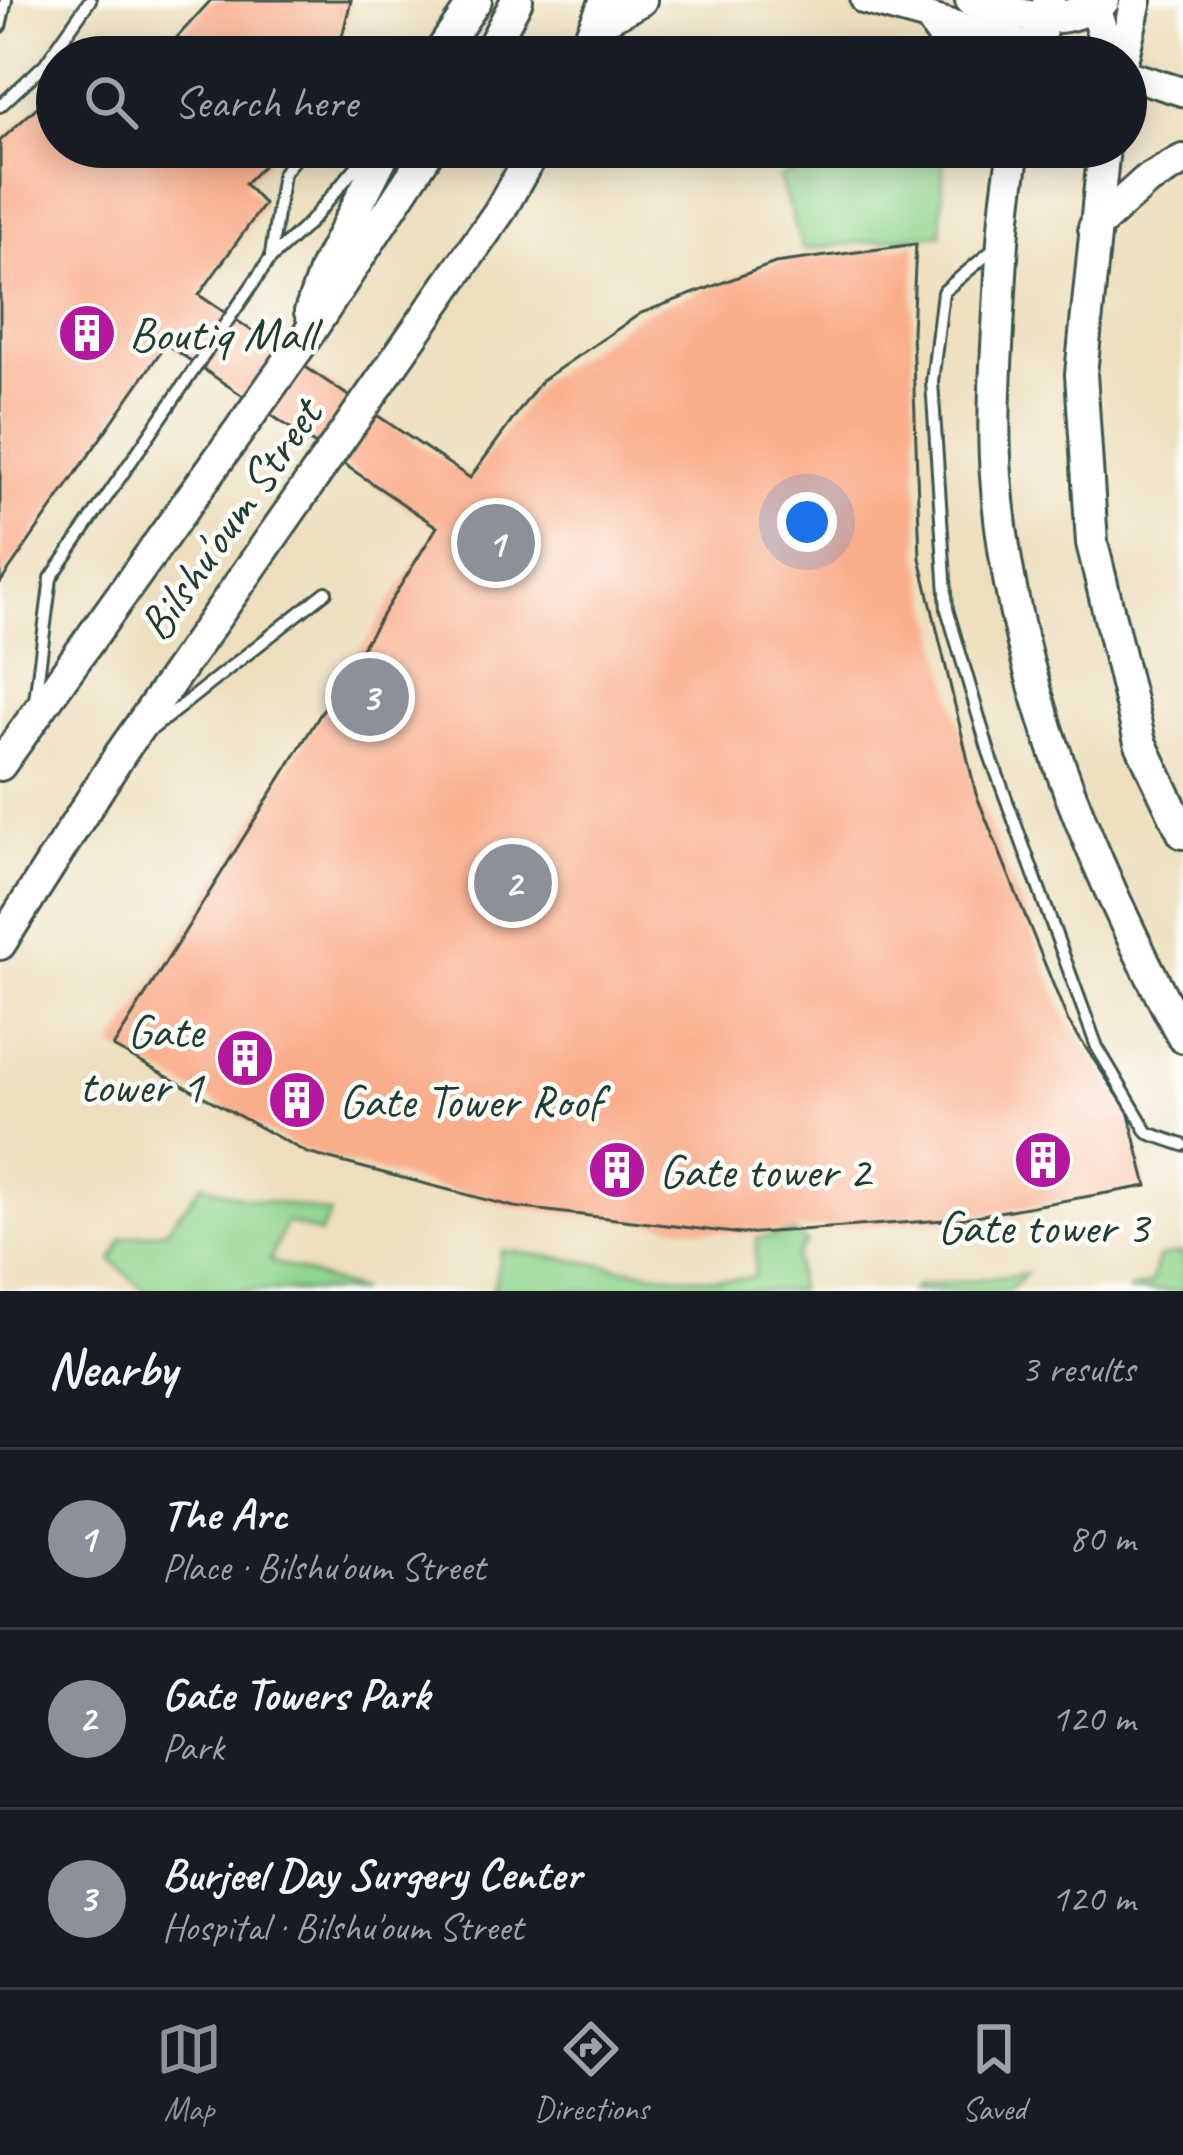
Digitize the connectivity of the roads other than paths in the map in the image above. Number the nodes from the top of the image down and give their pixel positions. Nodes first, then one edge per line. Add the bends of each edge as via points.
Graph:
1 (6, 0) edge
2 (90, 0) edge
3 (476, 0) edge
4 (517, 0) edge
5 (641, 0) edge
6 (865, 0) edge
7 (971, 0) edge
8 (1136, 0) edge
9 (1096, 2) edge
10 (602, 12) edge
11 (933, 22) junction
12 (0, 27) edge
13 (1041, 31) edge
14 (65, 36) edge
15 (451, 36) edge
16 (498, 36) edge
17 (943, 36) edge
18 (1105, 36) edge
19 (1128, 36) edge
20 (36, 72) edge
21 (1147, 81) edge
22 (1183, 92) edge
23 (0, 106) edge
24 (1183, 160) edge
25 (287, 168) edge
26 (355, 168) edge
27 (377, 168) edge
28 (417, 168) edge
29 (524, 168) edge
30 (1010, 168) edge
31 (1101, 168) edge
32 (1094, 228) junction
33 (1003, 242) junction
34 (270, 259) junction
35 (311, 330) junction
36 (326, 592) dead end
37 (32, 720) junction
38 (121, 753) junction
39 (0, 766) edge
40 (1183, 833) edge
41 (0, 944) edge
42 (1183, 1037) edge
43 (1183, 1145) edge

1 - 12 lane
2 - 14 lane
3 - 15 main road
4 - 16 main road
5 - 10 main road
6 - 11 street
7 - 13 main road
8 - 19 main road
9 - 13 main road
9 - 18 main road
11 - 13 street
11 - 17 main road
20 - 23 lane
21 - 22 street
24 - 32 main road
25 - 34 lane
26 - 34 lane
27 - 35 main road via 310,302
28 - 35 main road, Bilshu'oum Street
29 - 38 main road, Bilshu'oum Street
30 - 33 main road
31 - 32 main road
32 - 40 main road via 1081,374 1092,543 1140,742
33 - 42 main road via 996,476 1033,688 1103,872
33 - 43 lane via 943,292 932,382 947,609 989,752 1096,1047 1148,1133
34 - 37 lane via 51,578
35 - 37 main road, Bilshu'oum Street
36 - 38 lane
37 - 39 main road, Bilshu'oum Street
38 - 41 main road, Bilshu'oum Street

